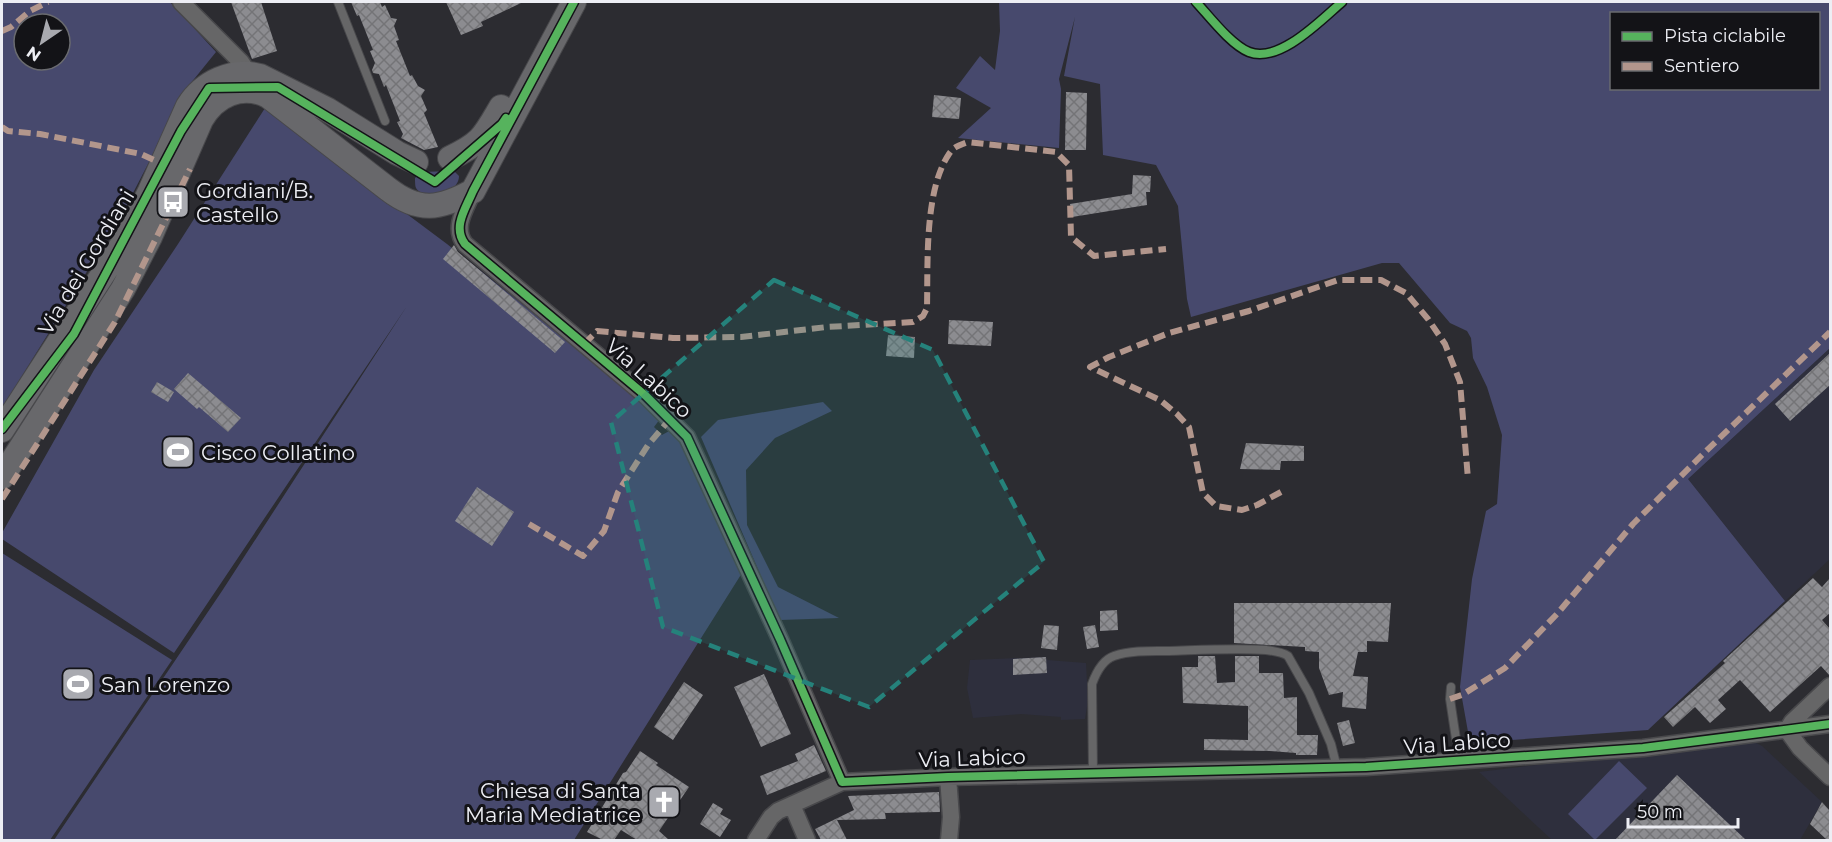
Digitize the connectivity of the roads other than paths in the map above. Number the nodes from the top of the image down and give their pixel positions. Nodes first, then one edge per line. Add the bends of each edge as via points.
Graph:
1 (182, 2) edge
2 (338, 2) edge
3 (562, 2) edge
4 (574, 2) edge
5 (249, 74) junction
6 (385, 121) dead end
7 (450, 158) junction
8 (416, 162) junction
9 (473, 191) junction
10 (416, 205) junction
11 (2, 430) edge
12 (2, 477) edge
13 (1830, 686) edge
14 (1451, 687) dead end
15 (1830, 724) edge
16 (1787, 730) junction
17 (1467, 761) junction
18 (1337, 768) junction
19 (1093, 774) junction
20 (948, 777) junction
21 (1830, 777) edge
22 (842, 782) junction
23 (792, 805) junction
24 (756, 840) edge
25 (807, 840) edge
26 (949, 840) edge

1 - 5 street
2 - 6 lane
3 - 7 street via 488,131 478,143
4 - 9 street
5 - 8 street via 328,110
5 - 11 street, Via dei Gordiani via 215,81 191,101 127,237
7 - 8 street
7 - 9 street via 467,168
8 - 10 street via 407,170 405,182
9 - 10 street via 446,204
9 - 22 street, Via Labico via 460,221 459,233 465,244 646,396 687,437
10 - 12 street, Via dei Gordiani via 399,198 268,96 244,90 219,99 201,120 123,289
13 - 16 street
14 - 17 lane via 1456,739
15 - 16 street, Via Labico
16 - 17 street, Via Labico via 1643,748
16 - 21 street
17 - 18 street, Via Labico
18 - 19 street, Via Labico
18 - 19 lane via 1318,714 1288,656 1268,650 1191,650 1129,653 1113,656 1102,665 1092,684
19 - 20 street, Via Labico
20 - 22 street, Via Labico
20 - 26 street
22 - 23 street
23 - 24 street via 776,813
23 - 25 street

